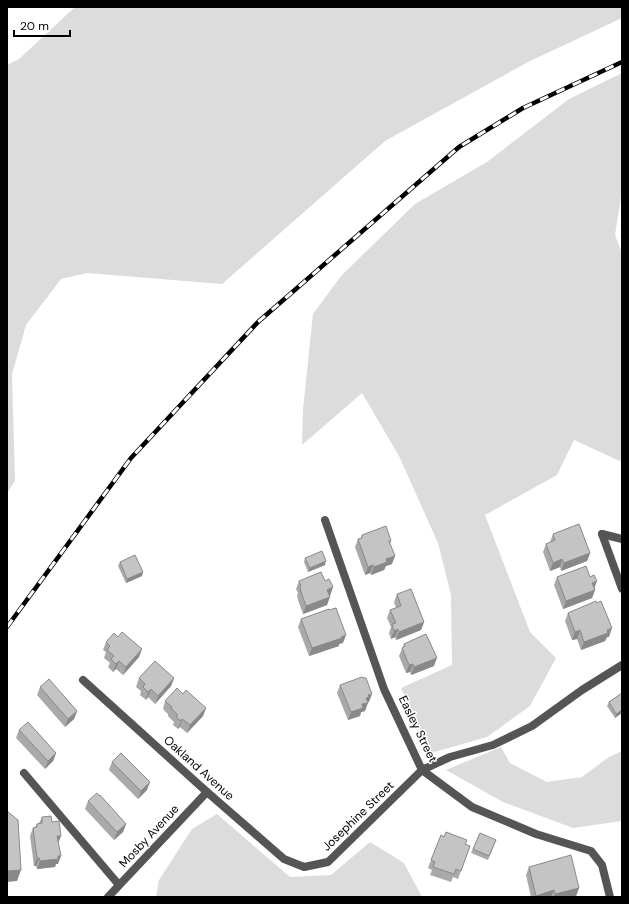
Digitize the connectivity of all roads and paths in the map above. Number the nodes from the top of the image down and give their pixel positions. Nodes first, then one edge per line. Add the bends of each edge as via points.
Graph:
1 (325, 520) dead end
2 (622, 539) edge
3 (622, 589) edge
4 (622, 665) edge
5 (83, 680) dead end
6 (422, 770) junction
7 (24, 773) dead end
8 (207, 792) junction
9 (304, 867) joint
10 (119, 885) junction
11 (108, 897) edge
12 (610, 897) edge

1 - 6 street, Easley Street via 384,689
2 - 3 street via 602,534
4 - 6 street, Josephine Street via 532,726 493,744 450,757
5 - 8 street, Oakland Avenue
6 - 9 street, Josephine Street via 328,862
6 - 12 street, Easley Street via 472,807 536,834 591,851 602,865
7 - 10 street
8 - 9 street, Oakland Avenue via 284,859
8 - 10 street, Mosby Avenue
10 - 11 street, Mosby Avenue

